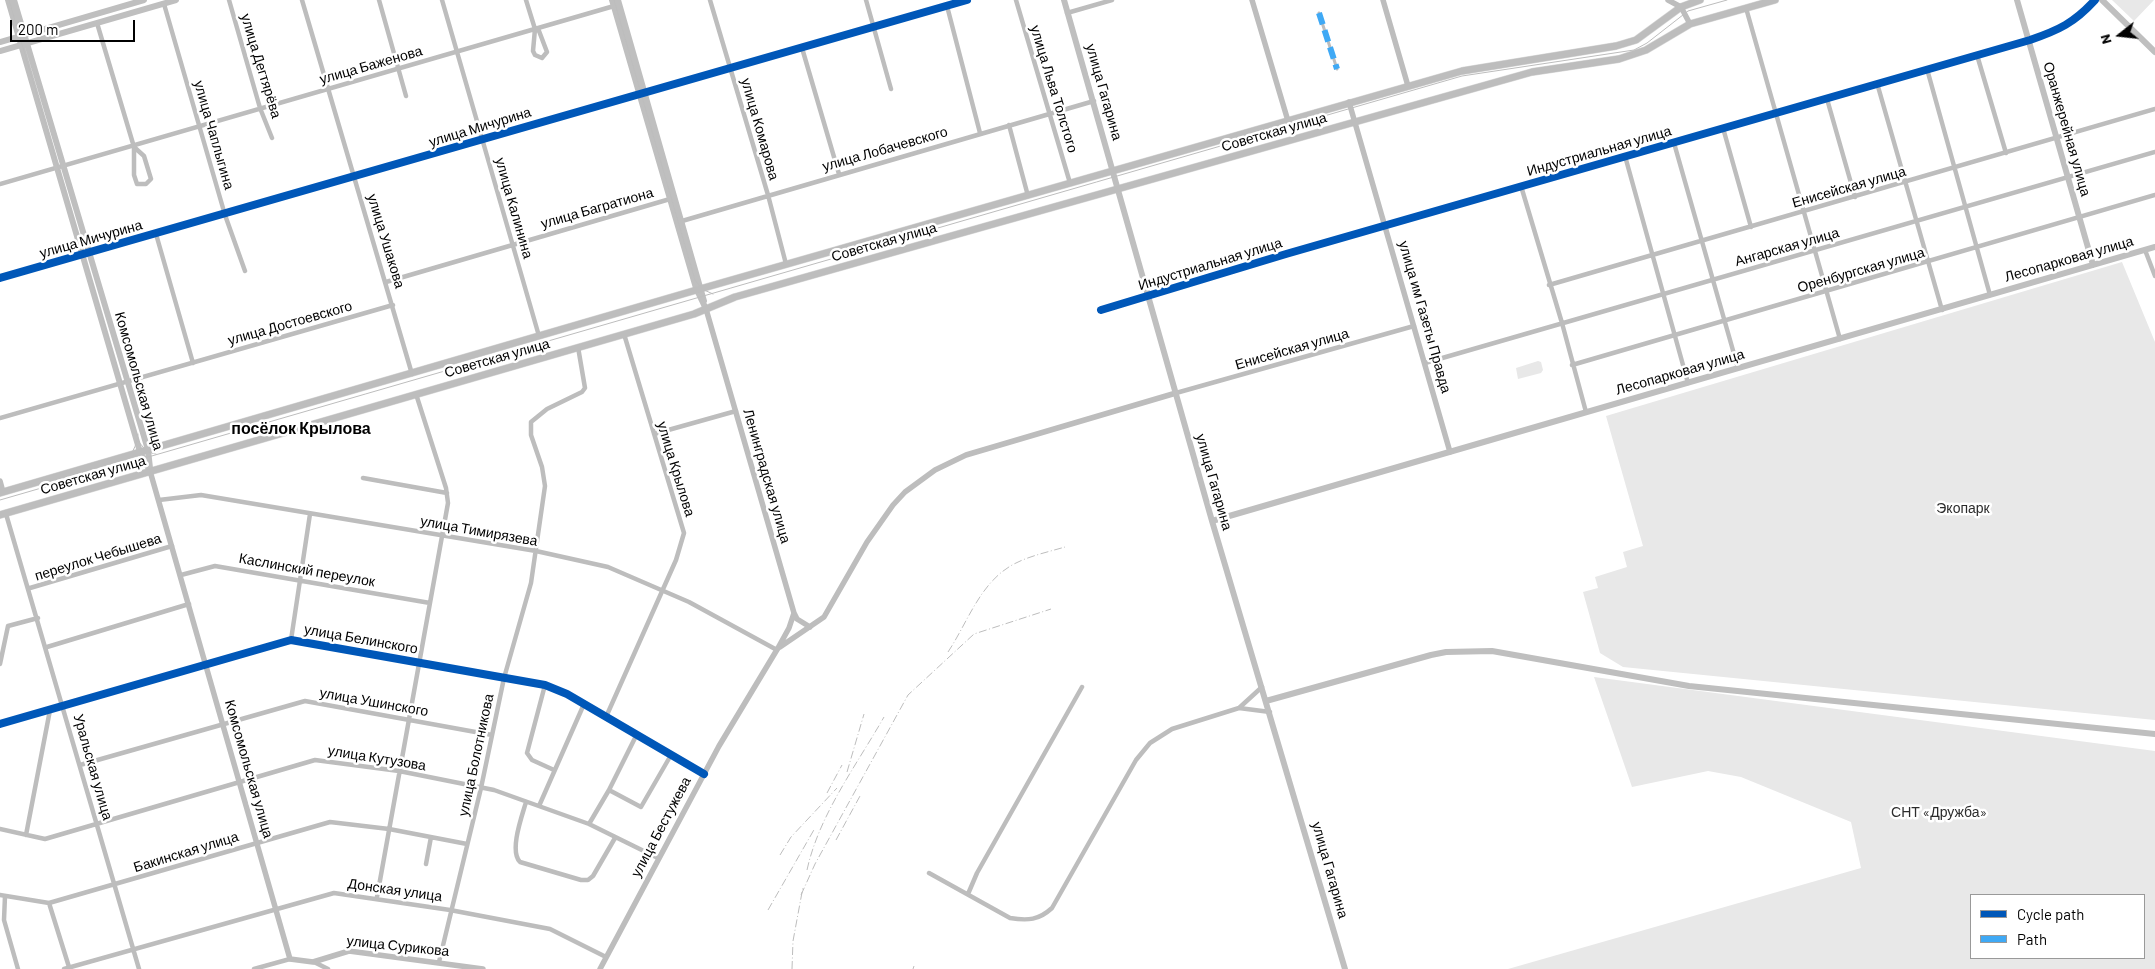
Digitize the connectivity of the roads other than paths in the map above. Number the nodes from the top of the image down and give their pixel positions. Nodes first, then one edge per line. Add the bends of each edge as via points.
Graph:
1 (8, 0) edge
2 (14, 0) edge
3 (144, 0) edge
4 (176, 0) edge
5 (229, 0) edge
6 (302, 0) edge
7 (379, 0) edge
8 (442, 0) edge
9 (526, 0) edge
10 (710, 0) edge
11 (866, 0) edge
12 (967, 0) edge
13 (1016, 0) edge
14 (1064, 0) edge
15 (1112, 0) edge
16 (1252, 0) edge
17 (1383, 0) edge
18 (1668, 0) edge
19 (1700, 0) edge
20 (1776, 0) edge
21 (2017, 0) edge
22 (2095, 0) edge
23 (2102, 0) edge
24 (615, 2) edge
25 (164, 4) junction
26 (947, 6) junction
27 (1681, 7) junction
28 (1746, 8) junction
29 (1067, 13) junction
30 (1319, 13) dead end
31 (97, 23) junction
32 (1690, 24) junction
33 (874, 27) junction
34 (535, 29) junction
35 (21, 36) junction
36 (2030, 40) junction
37 (0, 42) edge
38 (24, 44) junction
39 (802, 48) junction
40 (0, 52) edge
41 (456, 52) junction
42 (2155, 52) edge
43 (1978, 55) junction
44 (730, 68) junction
45 (399, 69) junction
46 (1337, 69) dead end
47 (1927, 69) junction
48 (1877, 83) junction
49 (1408, 86) junction
50 (328, 89) junction
51 (891, 89) dead end
52 (642, 92) junction
53 (406, 96) dead end
54 (1827, 99) junction
55 (1094, 101) junction
56 (1349, 102) junction
57 (260, 108) junction
58 (2155, 109) edge
59 (1775, 113) junction
60 (1048, 114) junction
61 (1288, 121) junction
62 (1355, 122) junction
63 (1009, 125) junction
64 (199, 126) junction
65 (1723, 128) junction
66 (980, 133) junction
67 (272, 138) dead end
68 (2056, 138) junction
69 (483, 139) junction
70 (1674, 143) junction
71 (134, 146) junction
72 (2155, 152) edge
73 (2006, 153) junction
74 (1624, 156) junction
75 (60, 167) junction
76 (1955, 168) junction
77 (1113, 171) junction
78 (839, 174) junction
79 (355, 177) junction
80 (2068, 177) junction
81 (1070, 183) junction
82 (1905, 183) junction
83 (0, 184) edge
84 (1521, 186) junction
85 (1118, 188) junction
86 (768, 195) junction
87 (2155, 195) edge
88 (1028, 196) junction
89 (1855, 197) junction
90 (670, 199) junction
91 (1966, 207) junction
92 (1803, 212) junction
93 (226, 215) junction
94 (2079, 217) junction
95 (682, 221) junction
96 (1916, 222) junction
97 (1386, 227) junction
98 (1751, 227) junction
99 (156, 234) junction
100 (1701, 242) junction
101 (513, 244) junction
102 (2155, 247) edge
103 (1978, 248) junction
104 (2145, 250) junction
105 (1814, 251) junction
106 (86, 255) junction
107 (1650, 255) junction
108 (1927, 262) junction
109 (786, 264) junction
110 (2093, 265) junction
111 (244, 271) dead end
112 (2155, 276) edge
113 (0, 278) edge
114 (1713, 280) junction
115 (386, 282) junction
116 (1549, 285) junction
117 (699, 289) junction
118 (1826, 292) junction
119 (1148, 295) junction
120 (1662, 295) junction
121 (1990, 295) junction
122 (393, 305) junction
123 (706, 309) junction
124 (1101, 310) dead end
125 (1942, 310) junction
126 (1725, 321) junction
127 (1562, 323) junction
128 (1414, 326) junction
129 (624, 334) junction
130 (539, 336) junction
131 (1674, 336) junction
132 (1840, 339) junction
133 (578, 347) junction
134 (193, 363) junction
135 (1425, 363) junction
136 (1572, 365) junction
137 (1738, 368) junction
138 (412, 374) junction
139 (128, 382) junction
140 (1688, 383) junction
141 (120, 384) junction
142 (1176, 393) junction
143 (416, 394) junction
144 (736, 411) junction
145 (1586, 412) junction
146 (0, 418) edge
147 (654, 434) junction
148 (144, 451) junction
149 (1450, 452) junction
150 (150, 472) junction
151 (363, 478) dead end
152 (0, 481) edge
153 (2, 493) edge
154 (447, 493) junction
155 (159, 500) junction
156 (310, 514) junction
157 (3, 515) edge
158 (1212, 521) junction
159 (442, 536) junction
160 (172, 546) junction
161 (536, 552) junction
162 (181, 575) junction
163 (301, 579) junction
164 (30, 588) junction
165 (661, 590) junction
166 (430, 603) junction
167 (189, 604) junction
168 (794, 613) junction
169 (38, 618) junction
170 (810, 626) junction
171 (291, 640) junction
172 (47, 648) junction
173 (778, 649) junction
174 (420, 662) junction
175 (207, 663) junction
176 (0, 664) edge
177 (504, 678) junction
178 (545, 685) junction
179 (1082, 687) dead end
180 (1262, 687) junction
181 (1266, 701) junction
182 (584, 704) junction
183 (62, 705) junction
184 (1239, 708) junction
185 (50, 710) junction
186 (1270, 712) junction
187 (606, 717) junction
188 (410, 720) junction
189 (0, 724) edge
190 (224, 724) junction
191 (637, 734) junction
192 (2155, 734) edge
193 (492, 735) junction
194 (672, 755) junction
195 (80, 765) junction
196 (554, 770) junction
197 (400, 771) junction
198 (704, 774) junction
199 (240, 782) junction
200 (481, 788) junction
201 (608, 790) junction
202 (526, 802) junction
203 (539, 806) junction
204 (97, 824) junction
205 (589, 824) junction
206 (0, 829) edge
207 (389, 829) junction
208 (26, 835) junction
209 (431, 837) junction
210 (615, 838) junction
211 (257, 842) junction
212 (467, 844) junction
213 (658, 858) junction
214 (426, 864) dead end
215 (929, 873) dead end
216 (115, 885) junction
217 (968, 894) junction
218 (2, 896) edge
219 (376, 897) junction
220 (49, 903) junction
221 (276, 909) junction
222 (450, 910) junction
223 (132, 950) junction
224 (606, 957) junction
225 (290, 958) junction
226 (313, 962) junction
227 (439, 962) junction
228 (66, 968) edge
229 (18, 969) edge
230 (139, 969) edge
231 (254, 969) edge
232 (328, 969) edge
233 (483, 969) edge
234 (600, 969) edge
235 (1345, 969) edge

1 - 35 main road, Комсомольская улица
2 - 35 main road, Комсомольская улица
3 - 35 main road
4 - 25 main road
5 - 57 street, улица Дегтярёва
6 - 50 street, улица Ушакова
7 - 45 street
8 - 41 street, улица Калинина
9 - 34 street
10 - 44 street, улица Комарова
11 - 33 street
12 - 26 street, улица Мичурина
13 - 60 street, улица Льва Толстого
14 - 29 main road, улица Гагарина
15 - 29 street
16 - 61 street
17 - 49 street
18 - 27 street
19 - 27 main road, Советская улица
20 - 28 main road, Советская улица
21 - 36 main road, Оранжерейная улица
22 - 36 street, Индустриальная улица via 2062,29
23 - 42 main road
24 - 34 street, улица Баженова
24 - 52 main road, Ленинградская улица
25 - 31 main road
25 - 64 street, улица Чаплыгина
26 - 33 street, улица Мичурина
26 - 66 street
27 - 32 street
27 - 49 main road, Советская улица via 1636,40 1616,46 1468,69
28 - 32 main road, Советская улица
28 - 59 street
29 - 55 main road, улица Гагарина
30 - 46 street
31 - 38 main road
31 - 71 street
32 - 62 main road, Советская улица via 1646,50 1619,59 1532,72
33 - 39 street, улица Мичурина
33 - 51 street
34 - 34 street via 547,48 542,58 533,51
34 - 41 street, улица Баженова
35 - 37 main road
35 - 38 main road, Комсомольская улица
36 - 43 street, Индустриальная улица
36 - 68 main road, Оранжерейная улица
38 - 40 main road
38 - 75 main road, Комсомольская улица
39 - 44 street, улица Мичурина
39 - 78 street
41 - 45 street, улица Баженова
41 - 69 street, улица Калинина
43 - 47 street, Индустриальная улица
43 - 73 street
44 - 52 street, улица Мичурина
44 - 86 street, улица Комарова
45 - 50 street, улица Баженова
45 - 53 street
47 - 48 street, Индустриальная улица
47 - 76 street
48 - 54 street, Индустриальная улица
48 - 82 street
49 - 56 main road, Советская улица
50 - 57 street, улица Баженова
50 - 79 street, улица Ушакова
52 - 69 street, улица Мичурина
52 - 90 main road, Ленинградская улица
52 - 95 main road, Ленинградская улица
54 - 59 street, Индустриальная улица
54 - 89 street
55 - 60 street, улица Лобачевского
55 - 77 main road, улица Гагарина
56 - 61 main road, Советская улица
56 - 62 street, улица им Газеты Правда
57 - 64 street, улица Баженова
57 - 67 street, улица Дегтярёва
58 - 68 street, Енисейская улица
59 - 65 street, Индустриальная улица
59 - 92 street
60 - 63 street, улица Лобачевского
60 - 81 street, улица Льва Толстого
61 - 77 main road, Советская улица
62 - 85 main road, Советская улица
62 - 97 street, улица им Газеты Правда
63 - 66 street, улица Лобачевского
63 - 88 street
64 - 71 street, улица Баженова
64 - 93 street, улица Чаплыгина
65 - 70 street, Индустриальная улица
65 - 98 street
66 - 78 street, улица Лобачевского
68 - 73 street, Енисейская улица
68 - 80 main road, Оранжерейная улица
69 - 79 street, улица Мичурина
69 - 101 street, улица Калинина
70 - 74 street, Индустриальная улица
70 - 100 street
71 - 71 street via 134,175 137,184 146,184 151,179 144,156
71 - 75 street, улица Баженова
72 - 80 street, Ангарская улица
73 - 76 street, Енисейская улица
74 - 84 street, Индустриальная улица
74 - 107 street
75 - 83 street, улица Баженова
75 - 106 main road, Комсомольская улица
76 - 82 street, Енисейская улица
76 - 91 street
77 - 81 main road, Советская улица
77 - 85 main road, улица Гагарина
78 - 86 street, улица Лобачевского
79 - 93 street, улица Мичурина
79 - 115 street, улица Ушакова
80 - 91 street, Ангарская улица
80 - 94 main road, Оранжерейная улица
81 - 88 main road, Советская улица
82 - 89 street, Енисейская улица
82 - 96 street
84 - 97 street, Индустриальная улица
84 - 116 street
85 - 119 main road, улица Гагарина
85 - 123 main road, Советская улица via 735,297
86 - 95 street, улица Лобачевского
86 - 109 street, улица Комарова
87 - 94 street, Оренбургская улица
88 - 109 main road, Советская улица
89 - 92 street, Енисейская улица
90 - 101 street, улица Багратиона
90 - 117 main road, Ленинградская улица
91 - 96 street, Ангарская улица
91 - 103 street
92 - 98 street, Енисейская улица
92 - 105 street
93 - 99 street, улица Мичурина
93 - 111 street, улица Чаплыгина
94 - 103 street, Оренбургская улица
94 - 110 main road, Оранжерейная улица
95 - 117 main road, Ленинградская улица
96 - 105 street, Ангарская улица
96 - 108 street
97 - 119 street, Индустриальная улица
97 - 128 street, улица им Газеты Правда
98 - 100 street, Енисейская улица
99 - 106 street, улица Мичурина
99 - 134 street
100 - 107 street, Енисейская улица
100 - 114 street
101 - 115 street, улица Багратиона
101 - 130 street, улица Калинина
102 - 104 main road, Лесопарковая улица
103 - 108 street, Оренбургская улица
103 - 121 street
104 - 110 main road, Лесопарковая улица
104 - 112 street
105 - 114 street, Ангарская улица
105 - 118 street
106 - 113 street, улица Мичурина
106 - 139 main road, Комсомольская улица
106 - 141 main road, Комсомольская улица
107 - 116 street, Енисейская улица
107 - 120 street
108 - 118 street, Оренбургская улица
108 - 125 street
109 - 117 main road, Советская улица
110 - 121 main road, Лесопарковая улица
114 - 120 street, Ангарская улица
114 - 126 street
115 - 122 street, улица Ушакова
116 - 127 street
117 - 123 main road, Ленинградская улица
117 - 130 main road, Советская улица
118 - 126 street, Оренбургская улица
118 - 132 street
119 - 124 street, Индустриальная улица
119 - 142 main road, улица Гагарина
120 - 127 street, Ангарская улица
120 - 131 street
121 - 125 main road, Лесопарковая улица
122 - 134 street, улица Достоевского
122 - 138 street, улица Ушакова
123 - 129 main road, Советская улица
123 - 144 street, Ленинградская улица
125 - 132 main road, Лесопарковая улица
126 - 131 street, Оренбургская улица
126 - 137 street
127 - 135 street, Ангарская улица
127 - 136 street
128 - 135 street, улица им Газеты Правда
128 - 142 street, Енисейская улица
129 - 133 main road, Советская улица
129 - 147 street, улица Крылова
130 - 138 main road, Советская улица
131 - 136 street, Оренбургская улица
131 - 140 street
132 - 137 main road, Лесопарковая улица
133 - 143 main road, Советская улица
133 - 161 street, улица Болотникова via 585,388 531,422 531,436 545,486
134 - 139 street, улица Достоевского
135 - 149 street, улица им Газеты Правда
136 - 145 street
137 - 140 main road, Лесопарковая улица
138 - 148 main road, Советская улица
139 - 141 street, улица Достоевского
139 - 148 main road, Комсомольская улица
140 - 145 main road, Лесопарковая улица
141 - 146 street, улица Достоевского
141 - 148 main road, Комсомольская улица
142 - 158 main road, улица Гагарина
142 - 170 street via 966,456 935,470 893,505 867,542 824,617
143 - 150 main road, Советская улица
143 - 154 street
144 - 147 street
144 - 168 street, Ленинградская улица
145 - 149 main road, Лесопарковая улица
147 - 165 street, улица Крылова via 684,532 676,560
148 - 150 main road, Комсомольская улица
148 - 153 main road, Советская улица
149 - 158 main road, Лесопарковая улица
150 - 155 street, Комсомольская улица
150 - 157 main road, Советская улица
151 - 154 street
152 - 153 street
154 - 159 street
155 - 156 street, улица Тимирязева via 201,495
155 - 160 street, Комсомольская улица
156 - 159 street, улица Тимирязева
156 - 163 street
157 - 164 street, Уральская улица
158 - 180 main road, улица Гагарина
159 - 161 street, улица Тимирязева
159 - 166 street
160 - 162 street, Комсомольская улица
160 - 164 street, переулок Чебышева
161 - 165 street, улица Тимирязева via 608,567
161 - 177 street, улица Болотникова via 531,583
162 - 163 street, Каслинский переулок via 215,566
162 - 167 street, Комсомольская улица
163 - 166 street, Каслинский переулок
163 - 171 street
164 - 169 street, Уральская улица
165 - 173 street, улица Тимирязева
165 - 187 street, улица Крылова
166 - 174 street
167 - 172 street
167 - 175 street, Комсомольская улица
168 - 170 street via 797,619
168 - 173 street
169 - 172 street, Уральская улица
169 - 176 street via 8,626
170 - 173 street
171 - 174 street, улица Белинского
171 - 175 street, улица Белинского
172 - 183 street, Уральская улица
173 - 198 street, улица Бестужева
174 - 177 street, улица Белинского
174 - 188 street
175 - 183 street, улица Белинского
175 - 190 street, Комсомольская улица
177 - 178 street, улица Белинского
177 - 193 street, улица Болотникова
178 - 182 street, улица Белинского
178 - 196 street via 527,754 532,760
179 - 217 street
180 - 181 main road, улица Гагарина
180 - 184 street
181 - 186 main road, улица Гагарина
181 - 192 main road via 1431,655 1492,651 1690,686
182 - 187 street, улица Белинского
182 - 196 street
183 - 185 street, улица Белинского
183 - 195 street, Уральская улица
184 - 186 street
184 - 217 street via 1172,729 1150,743 1136,760 1052,908 1041,918 1010,918
185 - 189 street, улица Белинского
185 - 208 street
186 - 235 main road, улица Гагарина
187 - 191 street, улица Белинского
188 - 190 street, улица Ушинского via 305,701
188 - 193 street, улица Ушинского
188 - 197 street
190 - 195 street, улица Ушинского
190 - 199 street, Комсомольская улица
191 - 194 street, улица Белинского
191 - 201 street
193 - 200 street, улица Болотникова
194 - 198 street, улица Белинского
194 - 201 street via 641,807
195 - 204 street, Уральская улица
196 - 203 street
197 - 199 street, улица Кутузова via 315,760
197 - 200 street, улица Кутузова
197 - 207 street
198 - 213 street, улица Бестужева
199 - 204 street, улица Кутузова
199 - 211 street, Комсомольская улица
200 - 202 street, улица Кутузова
200 - 212 street, улица Болотникова
201 - 205 street
202 - 203 street, улица Кутузова
202 - 210 street via 515,847 520,862 588,880
203 - 205 street, улица Кутузова
204 - 208 street, улица Кутузова via 45,839
204 - 216 street, Уральская улица
205 - 210 street, улица Кутузова
206 - 208 street, улица Кутузова
207 - 209 street, Бакинская улица
207 - 211 street, Бакинская улица via 330,822
207 - 219 street
209 - 212 street, Бакинская улица
209 - 214 street
210 - 213 street, улица Кутузова
211 - 216 street, Бакинская улица
211 - 221 street, Комсомольская улица
212 - 222 street, улица Болотникова
213 - 224 street, улица Бестужева
215 - 217 street
216 - 220 street, Бакинская улица
216 - 223 street, Уральская улица
218 - 220 street, Бакинская улица
218 - 229 street via 4,920
219 - 221 street, Донская улица via 334,893
219 - 222 street, Донская улица
220 - 228 street
221 - 223 street, Донская улица
221 - 225 street, Комсомольская улица
222 - 224 street, Донская улица via 550,929
222 - 227 street, улица Болотникова
223 - 228 street, Донская улица
223 - 230 street, Уральская улица
224 - 234 street, улица Бестужева
225 - 226 street, улица Сурикова
225 - 231 street, улица Сурикова
226 - 227 street, улица Сурикова via 348,952
226 - 232 street
227 - 233 street, улица Сурикова

